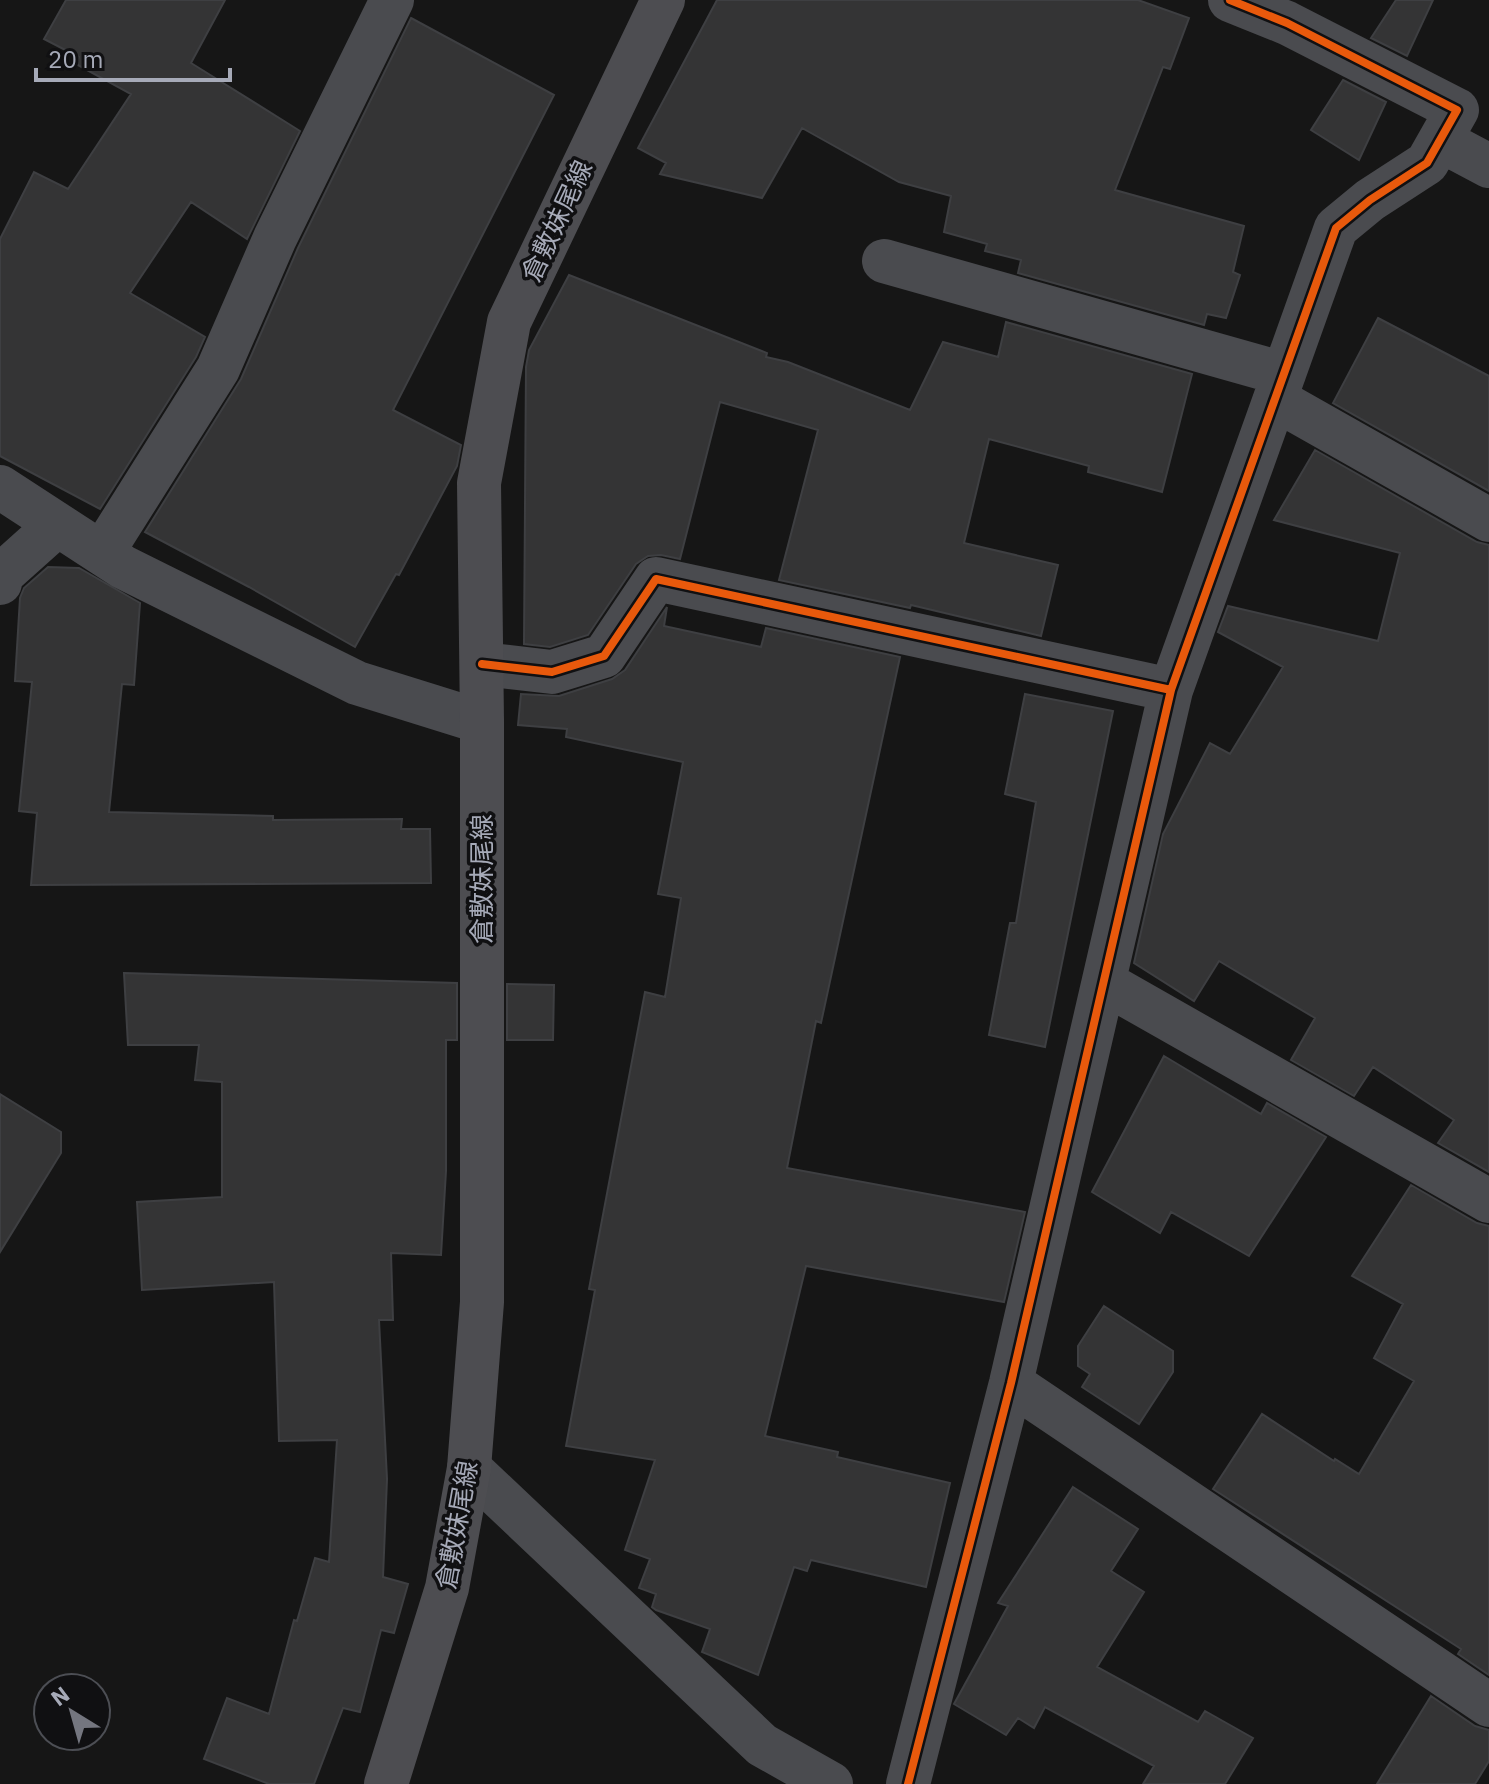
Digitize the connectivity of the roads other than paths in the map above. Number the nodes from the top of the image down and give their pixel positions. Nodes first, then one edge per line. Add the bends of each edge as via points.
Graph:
1 (392, 0) edge
2 (663, 0) edge
3 (1230, 0) edge
4 (1440, 140) junction
5 (1489, 166) edge
6 (884, 261) dead end
7 (1280, 386) junction
8 (0, 487) edge
9 (1489, 520) edge
10 (57, 525) junction
11 (102, 553) junction
12 (0, 583) edge
13 (482, 664) junction
14 (1171, 690) junction
15 (482, 722) junction
16 (1105, 983) junction
17 (1489, 1201) edge
18 (1011, 1383) junction
19 (469, 1468) junction
20 (1489, 1705) edge
21 (386, 1784) edge
22 (831, 1784) edge
23 (908, 1784) edge

1 - 11 street via 275,238 218,369
2 - 13 main road, 倉敷妹尾線 via 509,322 479,483
3 - 4 street via 1287,23 1457,110
4 - 5 street
4 - 7 street via 1427,163 1336,228
6 - 7 street
7 - 9 street
7 - 14 street
8 - 10 street
10 - 11 street
10 - 12 street via 0,576
11 - 15 street via 357,683
13 - 14 street via 552,672 604,656 656,579
13 - 15 main road, 倉敷妹尾線
14 - 16 street
15 - 19 main road, 倉敷妹尾線 via 482,1302
16 - 17 street
16 - 18 street
18 - 20 street
18 - 23 street
19 - 21 main road, 倉敷妹尾線 via 447,1588
19 - 22 street via 762,1745

